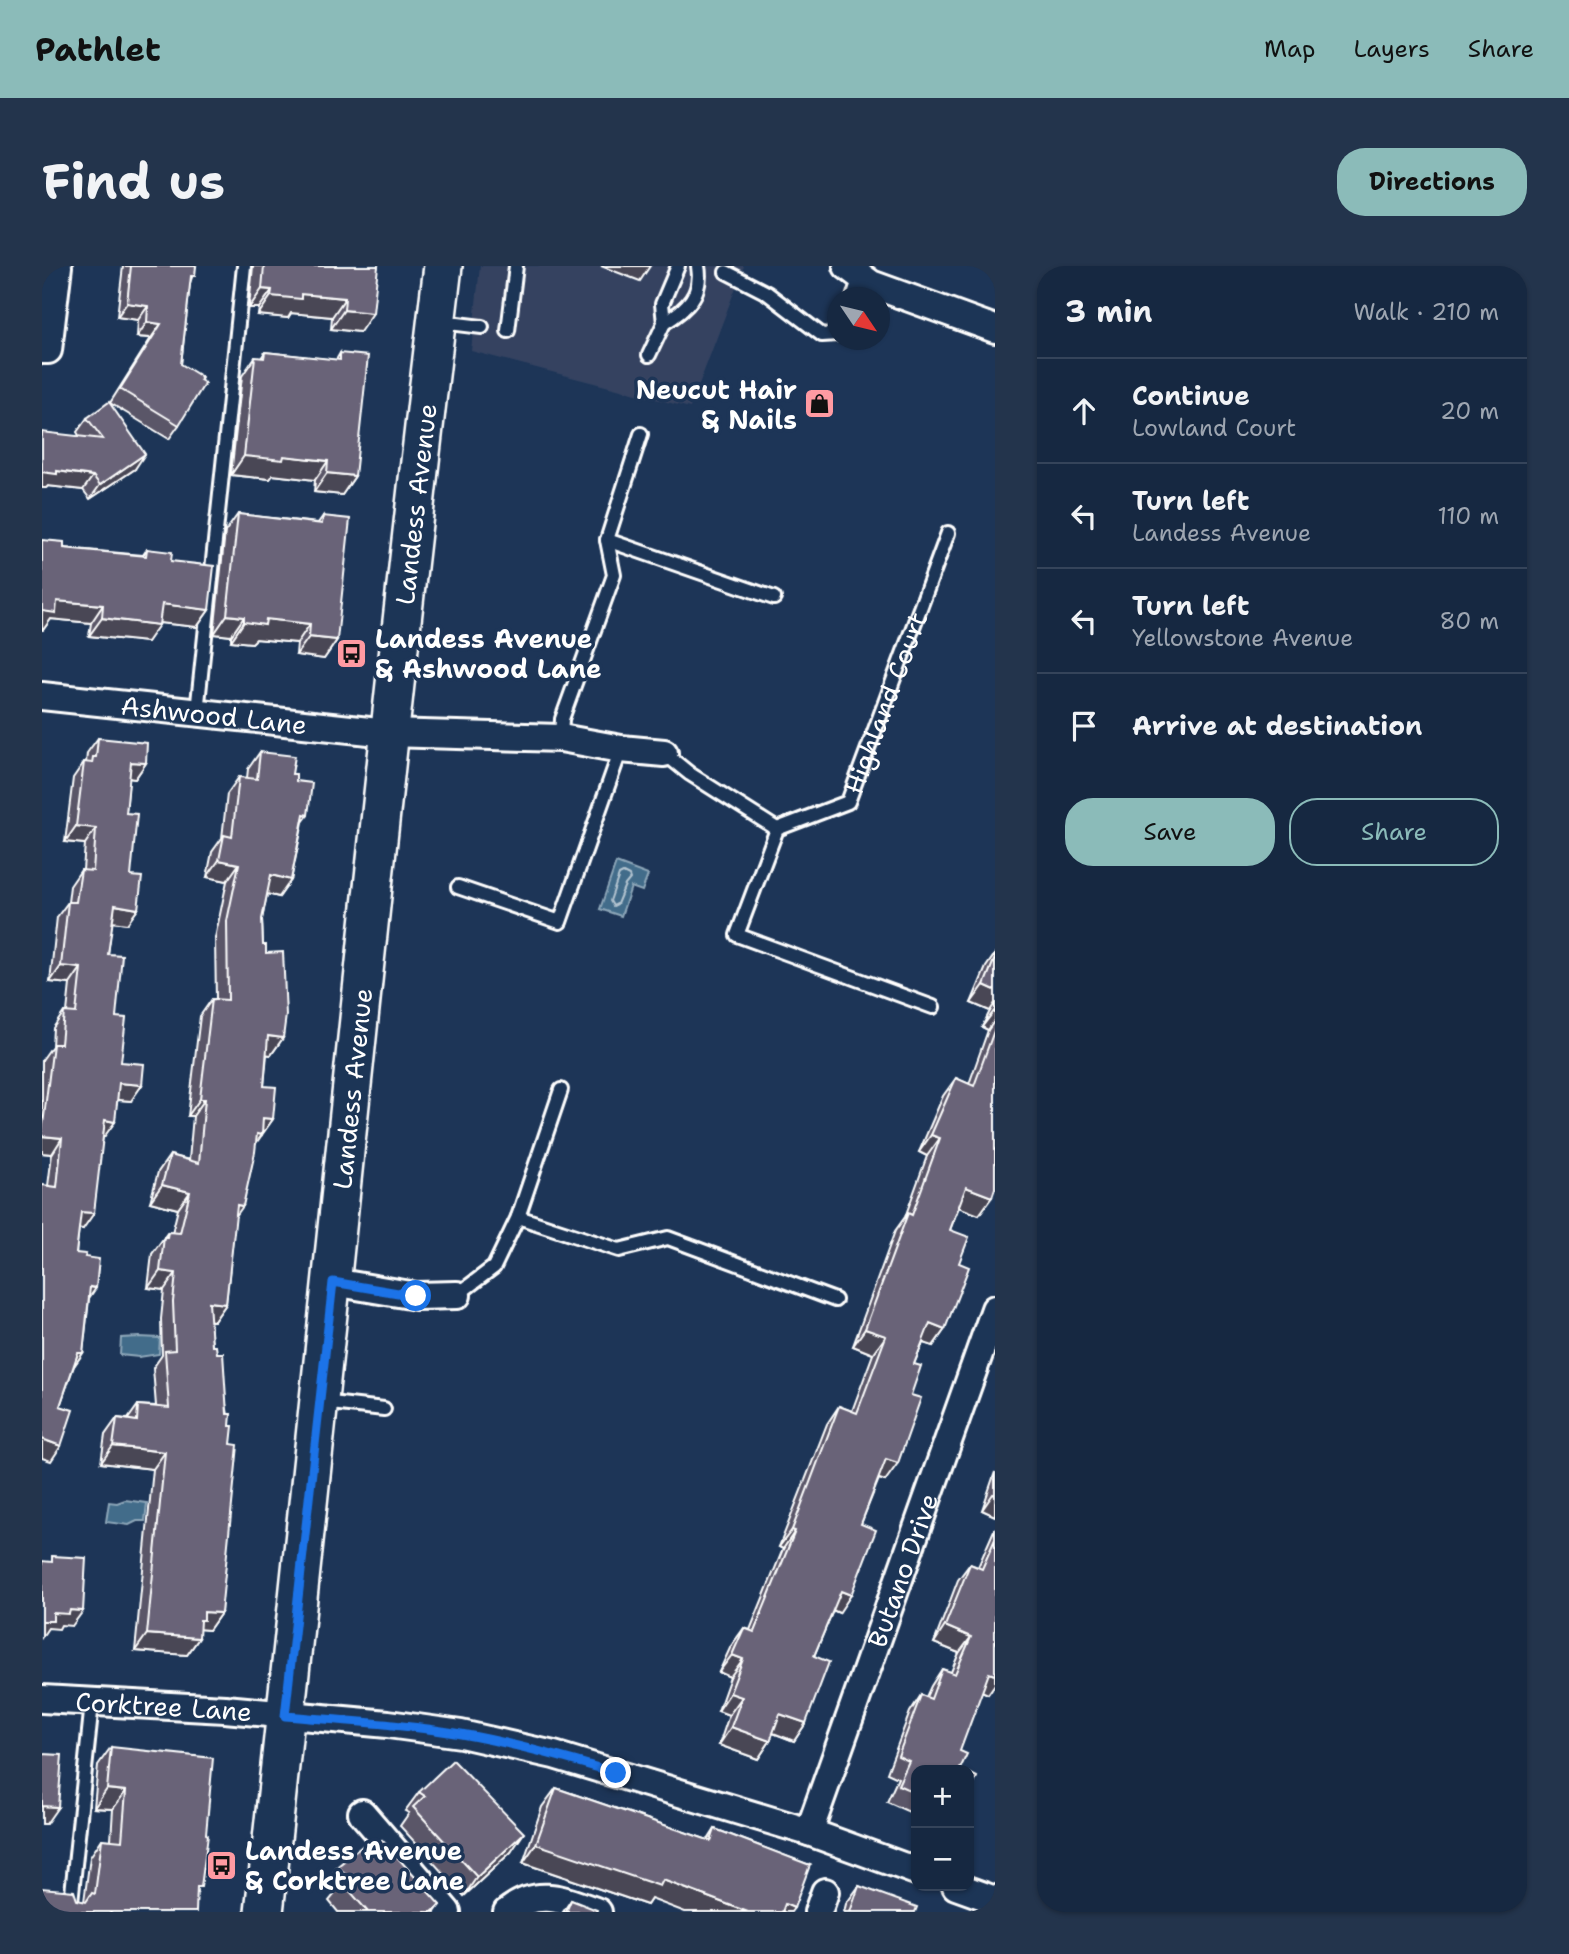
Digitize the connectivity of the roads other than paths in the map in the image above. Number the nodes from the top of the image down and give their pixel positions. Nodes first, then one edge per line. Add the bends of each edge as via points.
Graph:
1 (58, 266) edge
2 (244, 266) edge
3 (443, 266) edge
4 (516, 266) edge
5 (678, 266) edge
6 (698, 266) edge
7 (726, 272) dead end
8 (856, 276) edge
9 (436, 321) junction
10 (664, 323) junction
11 (482, 327) dead end
12 (995, 329) edge
13 (508, 331) dead end
14 (827, 335) edge
15 (45, 350) edge
16 (649, 355) dead end
17 (642, 434) dead end
18 (948, 533) dead end
19 (607, 540) junction
20 (774, 598) dead end
21 (42, 695) edge
22 (197, 712) junction
23 (388, 733) junction
24 (561, 738) junction
25 (621, 749) junction
26 (664, 753) joint
27 (777, 829) junction
28 (458, 887) dead end
29 (933, 1007) dead end
30 (561, 1090) dead end
31 (518, 1217) junction
32 (333, 1282) junction
33 (457, 1296) joint
34 (835, 1300) dead end
35 (995, 1309) edge
36 (318, 1402) junction
37 (384, 1409) dead end
38 (42, 1699) edge
39 (92, 1703) junction
40 (285, 1716) junction
41 (362, 1813) dead end
42 (809, 1832) junction
43 (911, 1869) edge
44 (970, 1891) edge
45 (995, 1900) edge
46 (70, 1912) edge
47 (264, 1912) edge
48 (447, 1912) edge
49 (507, 1912) edge
50 (598, 1912) edge

1 - 15 street
2 - 22 lane
3 - 9 main road, Landess Avenue
4 - 13 lane
5 - 10 lane via 662,304
6 - 10 lane via 700,281 694,297 683,312
7 - 14 lane via 767,293
8 - 12 street
9 - 11 lane
9 - 23 main road, Landess Avenue
10 - 16 lane
17 - 19 lane
18 - 27 lane, Highland Court via 848,802
19 - 20 lane
19 - 24 lane via 614,575 562,719
21 - 22 street, Ashwood Lane
22 - 23 street, Ashwood Lane
23 - 24 street
23 - 32 main road, Landess Avenue
24 - 25 street
25 - 26 street
25 - 28 lane via 560,922
26 - 27 lane
27 - 29 lane via 737,935
30 - 31 lane
31 - 33 lane via 494,1267
31 - 34 lane via 619,1250 668,1238
32 - 33 street via 416,1296
32 - 36 main road, Landess Avenue
35 - 42 street, Butano Drive
36 - 37 lane
36 - 40 main road, Landess Avenue
38 - 39 street, Corktree Lane
39 - 40 street, Corktree Lane
39 - 46 lane
40 - 42 street, Corktree Lane via 461,1734 554,1755
40 - 47 main road, Landess Avenue
41 - 48 street
42 - 43 street, Corktree Lane
44 - 45 street
49 - 50 street via 535,1897

